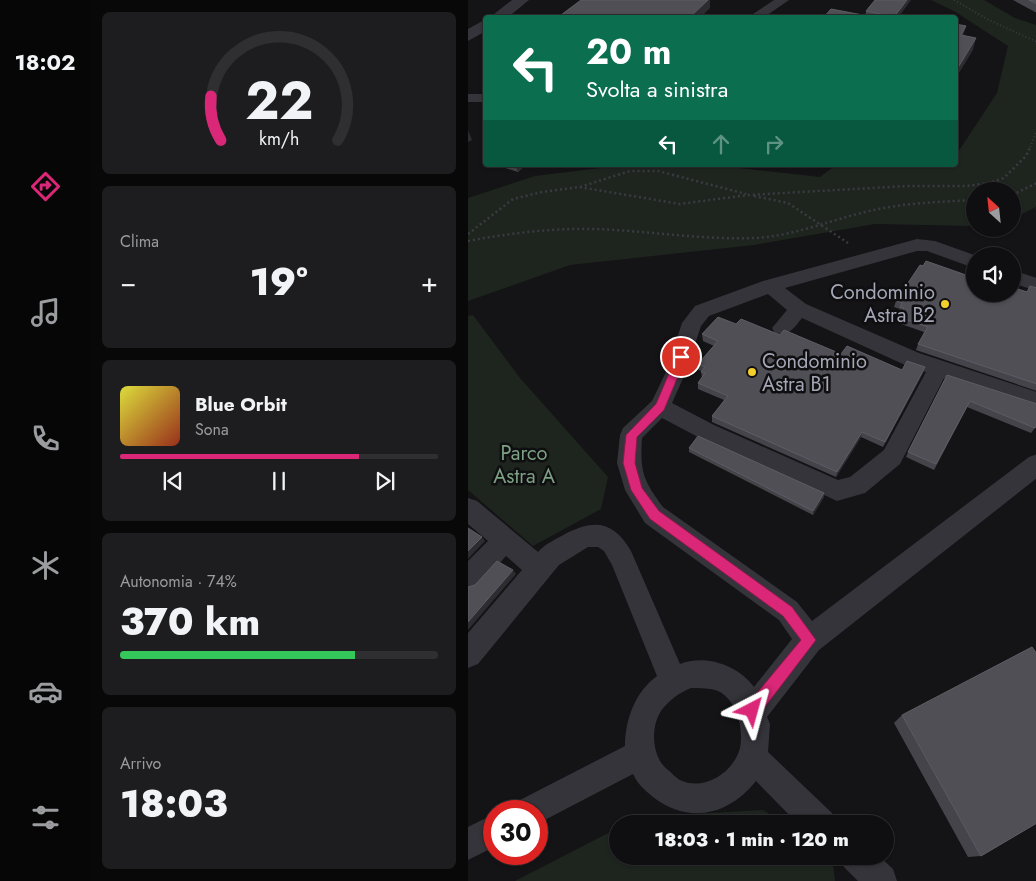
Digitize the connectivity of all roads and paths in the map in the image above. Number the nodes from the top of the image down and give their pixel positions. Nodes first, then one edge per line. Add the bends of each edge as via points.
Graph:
1 (522, 0) edge
2 (784, 0) edge
3 (954, 0) edge
4 (500, 15) edge
5 (758, 15) edge
6 (483, 26) edge
7 (468, 36) edge
8 (1036, 42) edge
9 (468, 98) edge
10 (483, 98) edge
11 (1036, 131) edge
12 (1036, 183) edge
13 (579, 187) junction
14 (1021, 190) edge
15 (748, 195) junction
16 (966, 200) edge
17 (1036, 203) edge
18 (1036, 211) edge
19 (822, 226) junction
20 (468, 234) edge
21 (468, 241) edge
22 (869, 258) junction
23 (966, 259) edge
24 (1021, 279) edge
25 (1036, 285) edge
26 (770, 286) junction
27 (799, 309) junction
28 (782, 328) dead end
29 (939, 368) junction
30 (1036, 402) edge
31 (660, 406) junction
32 (1036, 464) edge
33 (468, 509) edge
34 (505, 540) junction
35 (540, 569) junction
36 (468, 579) edge
37 (810, 640) junction
38 (468, 654) edge
39 (673, 681) junction
40 (752, 710) junction
41 (641, 754) junction
42 (752, 757) junction
43 (548, 802) edge
44 (812, 815) edge
45 (483, 836) edge
46 (468, 844) edge
47 (864, 865) edge
48 (881, 881) edge

1 - 4 street
2 - 5 street
3 - 8 path
6 - 7 street
9 - 10 street
11 - 15 path via 1026,156 1004,178 989,183
12 - 14 path
13 - 15 path via 680,204
13 - 15 path via 630,171 658,172
13 - 20 path via 514,199
15 - 19 path via 788,203
16 - 19 path via 908,204 865,212
17 - 18 path
19 - 21 path via 782,236 754,238 597,229 503,234
19 - 22 path
22 - 23 street via 917,245 929,245
22 - 26 street
24 - 25 street
26 - 27 street
26 - 31 street via 702,311 692,323
27 - 28 street
27 - 29 street
29 - 30 street
29 - 31 street via 892,458 857,486 837,491 706,431
31 - 37 street via 631,435 629,463 637,490 654,515 788,611
32 - 37 street
33 - 34 street
34 - 35 street
34 - 36 street
35 - 38 street
35 - 39 street via 550,557 585,536 602,536 613,543
37 - 40 street
39 - 40 street via 691,674 710,674 728,681 742,693
39 - 41 street via 657,694 646,711 640,732
40 - 42 street via 756,741
41 - 42 street via 650,774 664,790 684,798 704,799 725,791 742,776
41 - 43 street
42 - 44 street
45 - 46 street
47 - 48 street

